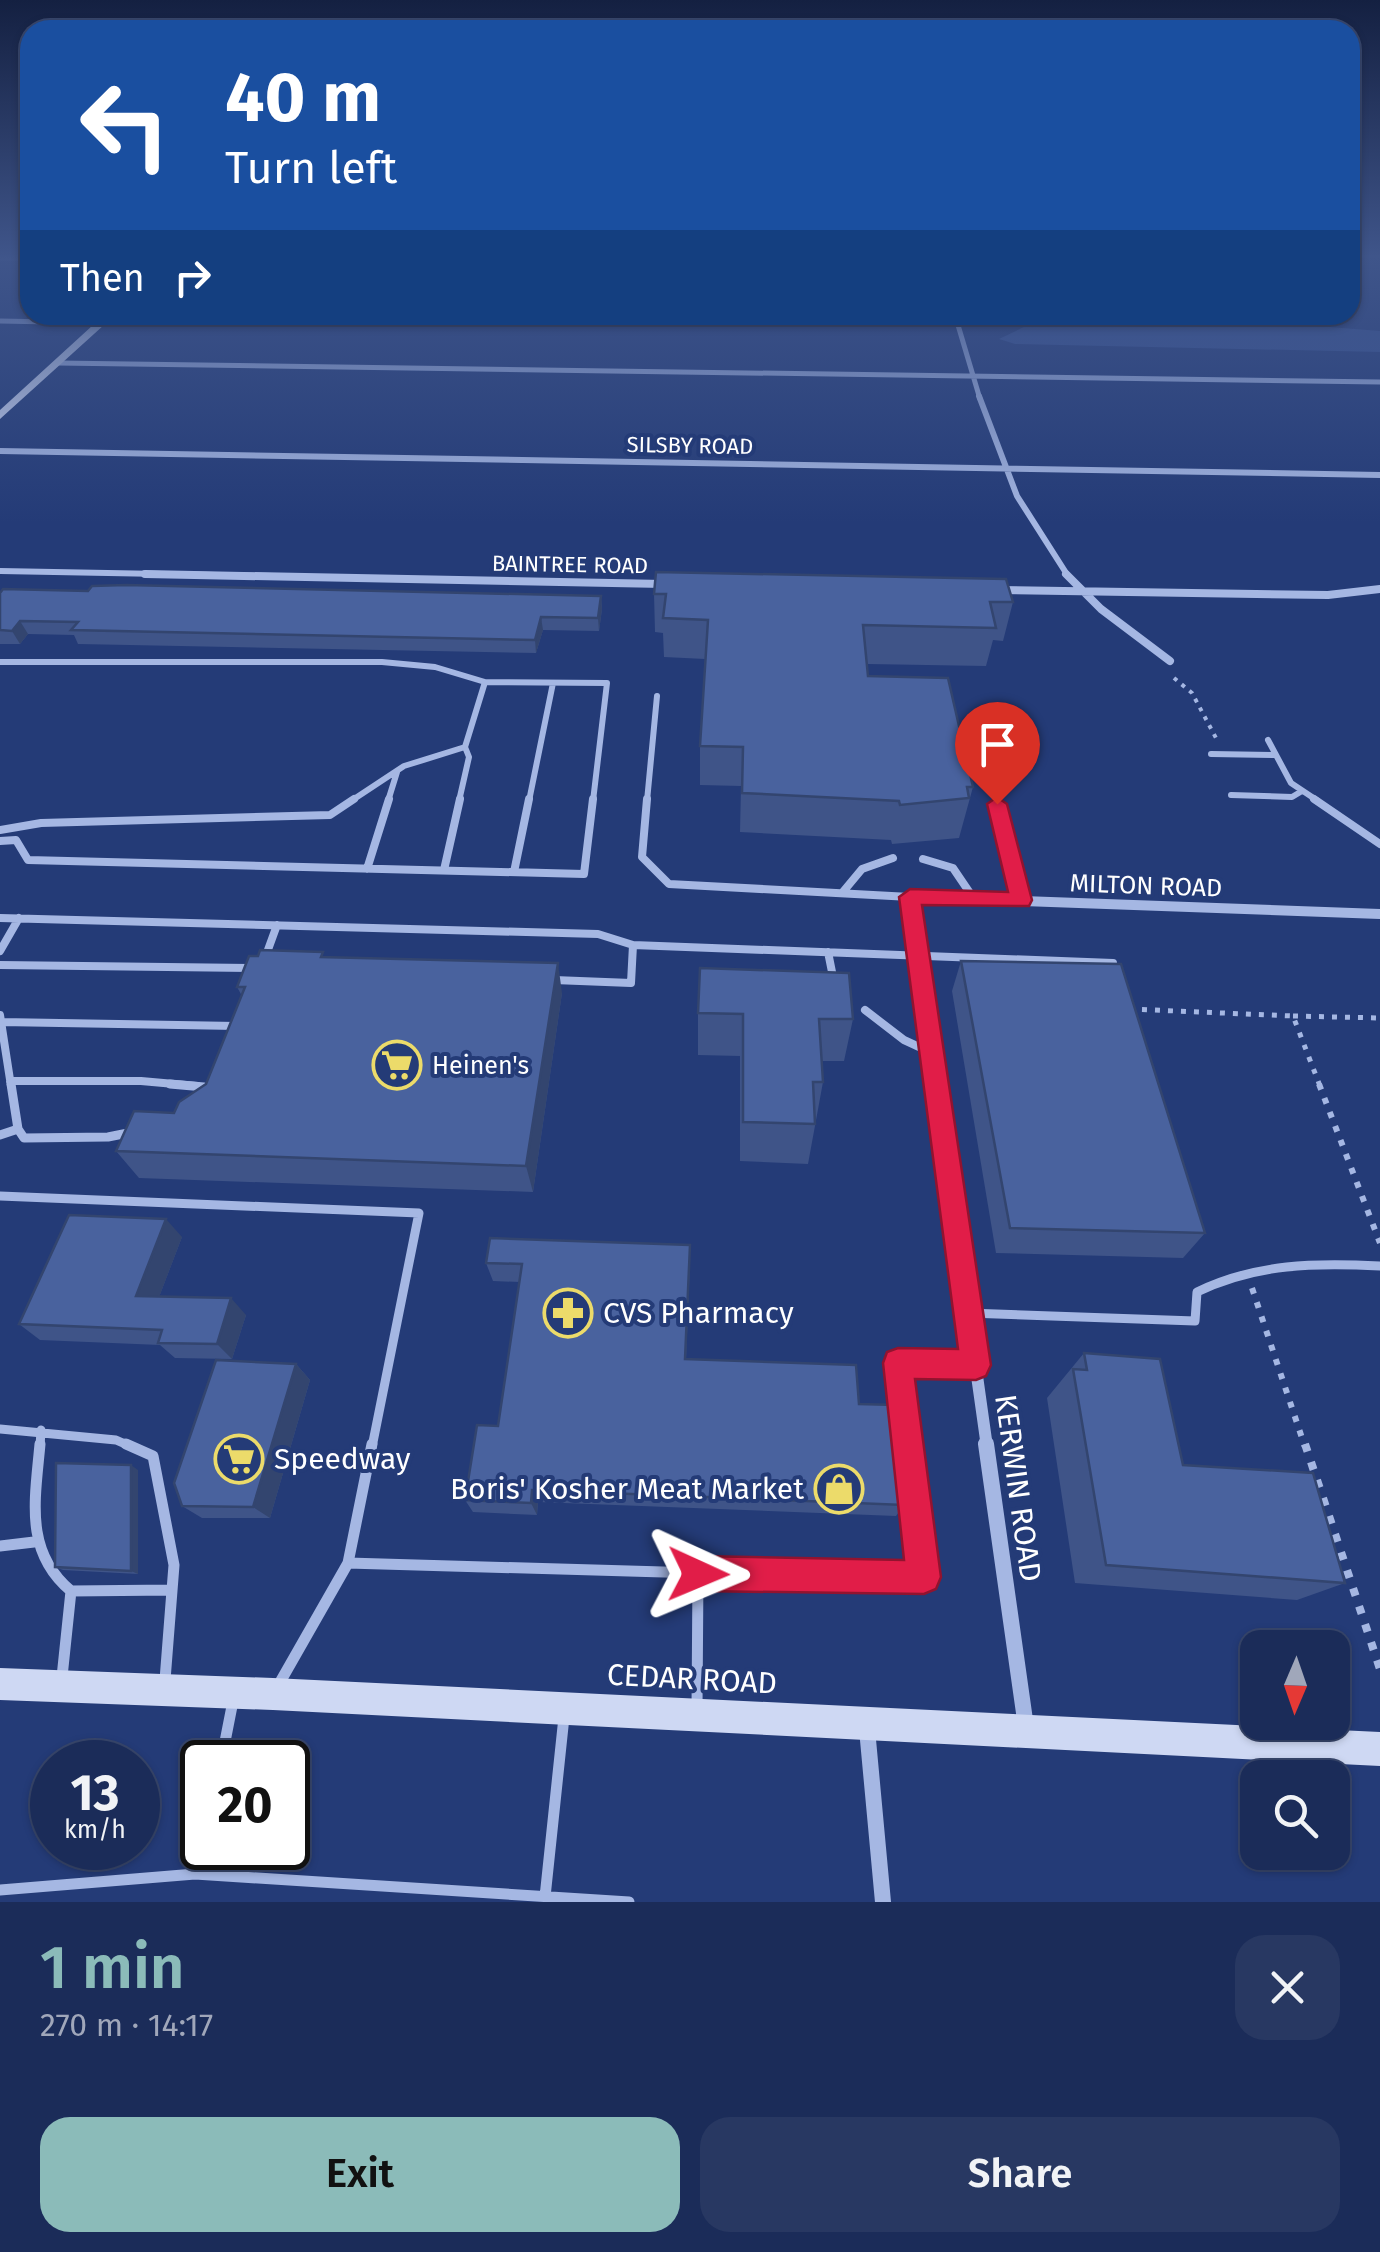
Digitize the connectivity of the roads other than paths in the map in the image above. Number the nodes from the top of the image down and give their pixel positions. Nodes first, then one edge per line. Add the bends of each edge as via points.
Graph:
1 (77, 346) edge
2 (964, 346) edge
3 (58, 363) junction
4 (973, 376) junction
5 (1380, 382) edge
6 (0, 416) edge
7 (0, 450) edge
8 (1008, 468) junction
9 (1380, 475) edge
10 (0, 572) edge
11 (671, 584) edge
12 (1380, 589) edge
13 (984, 590) edge
14 (1081, 591) junction
15 (1170, 661) road end
16 (0, 662) edge
17 (486, 682) junction
18 (553, 683) junction
19 (657, 696) dead end
20 (1268, 740) dead end
21 (464, 747) junction
22 (1210, 754) dead end
23 (1276, 755) junction
24 (397, 771) junction
25 (1302, 791) junction
26 (1232, 796) dead end
27 (997, 804) dead end
28 (0, 830) edge
29 (0, 840) edge
30 (1380, 844) edge
31 (892, 858) dead end
32 (923, 859) dead end
33 (368, 868) junction
34 (444, 870) junction
35 (514, 872) junction
36 (842, 893) junction
37 (910, 897) junction
38 (974, 899) junction
39 (1021, 900) junction
40 (1380, 914) edge
41 (0, 918) edge
42 (19, 918) junction
43 (277, 925) junction
44 (633, 945) junction
45 (0, 951) edge
46 (828, 952) junction
47 (918, 954) junction
48 (1114, 963) edge
49 (0, 965) edge
50 (261, 968) junction
51 (280, 968) edge
52 (534, 979) edge
53 (255, 982) edge
54 (847, 996) edge
55 (865, 1010) dead end
56 (244, 1012) edge
57 (1, 1019) edge
58 (238, 1026) junction
59 (230, 1046) edge
60 (930, 1052) junction
61 (216, 1077) edge
62 (10, 1081) junction
63 (204, 1087) junction
64 (193, 1096) edge
65 (18, 1129) junction
66 (140, 1130) edge
67 (0, 1135) edge
68 (0, 1196) edge
69 (1380, 1266) edge
70 (968, 1313) junction
71 (976, 1365) junction
72 (0, 1429) edge
73 (41, 1430) junction
74 (34, 1542) junction
75 (0, 1546) edge
76 (348, 1563) junction
77 (698, 1574) junction
78 (172, 1590) junction
79 (71, 1591) junction
80 (0, 1684) edge
81 (61, 1686) junction
82 (164, 1690) junction
83 (235, 1692) junction
84 (274, 1694) junction
85 (566, 1708) junction
86 (697, 1714) junction
87 (866, 1723) junction
88 (1027, 1730) junction
89 (225, 1740) edge
90 (1380, 1749) edge
91 (196, 1870) edge
92 (195, 1874) junction
93 (0, 1890) edge
94 (545, 1897) junction
95 (568, 1900) edge
96 (629, 1902) edge
97 (883, 1902) edge

1 - 3 main road
2 - 4 street
3 - 4 street
3 - 6 main road
4 - 5 street
4 - 8 street
7 - 8 street, SILSBY ROAD
8 - 9 street, SILSBY ROAD
8 - 14 street via 1036,536
10 - 11 street, BAINTREE ROAD
12 - 14 street via 1328,595
13 - 14 street
14 - 15 street
16 - 17 lane via 382,662 453,668
17 - 18 lane
17 - 21 lane
18 - 35 lane
18 - 35 lane via 607,683 584,874
19 - 36 lane via 642,857 658,876 669,884
20 - 23 lane
21 - 24 lane
21 - 34 lane via 469,757
22 - 23 lane
23 - 25 lane
24 - 28 lane via 330,816 40,823
24 - 33 lane
25 - 26 lane via 1292,797
25 - 30 lane
27 - 39 lane
29 - 33 lane via 16,840 28,860
31 - 36 lane via 862,869
32 - 38 lane via 953,868
33 - 34 lane
34 - 35 lane
36 - 37 lane
37 - 38 street, MILTON ROAD
37 - 47 street, KERWIN ROAD
38 - 39 street, MILTON ROAD
39 - 40 street, MILTON ROAD
41 - 42 lane
42 - 43 lane
42 - 45 lane
43 - 44 lane via 598,934
43 - 50 lane
44 - 46 lane
44 - 52 lane via 632,983
46 - 47 lane
46 - 54 lane via 835,986
47 - 48 lane
47 - 60 street, KERWIN ROAD
49 - 50 lane
50 - 51 lane
50 - 53 lane
55 - 60 lane
56 - 58 lane
57 - 58 lane
57 - 62 lane
58 - 59 lane
60 - 70 street, KERWIN ROAD
61 - 63 lane
62 - 63 lane
62 - 65 lane
63 - 64 lane
65 - 66 lane via 24,1138 70,1139
65 - 67 lane
68 - 76 lane via 419,1213
69 - 70 lane via 1296,1262 1245,1270 1197,1292 1195,1320
70 - 71 street, KERWIN ROAD
71 - 77 lane via 898,1363 924,1577
71 - 88 street, KERWIN ROAD
72 - 73 lane
73 - 74 lane
73 - 78 lane via 116,1440 154,1456 174,1565
74 - 75 lane
74 - 79 lane via 53,1580
76 - 77 lane
76 - 84 lane
77 - 86 lane
78 - 79 lane
78 - 82 lane
79 - 81 lane
80 - 81 main road, CEDAR ROAD
81 - 82 main road, CEDAR ROAD
82 - 83 main road, CEDAR ROAD
83 - 84 main road, CEDAR ROAD
83 - 89 lane
84 - 85 main road, CEDAR ROAD
85 - 86 main road, CEDAR ROAD
85 - 94 lane
86 - 87 main road, CEDAR ROAD
87 - 88 main road, CEDAR ROAD
87 - 97 street
88 - 90 main road, CEDAR ROAD
91 - 92 lane
92 - 93 lane
92 - 94 lane
94 - 95 lane
95 - 96 lane

